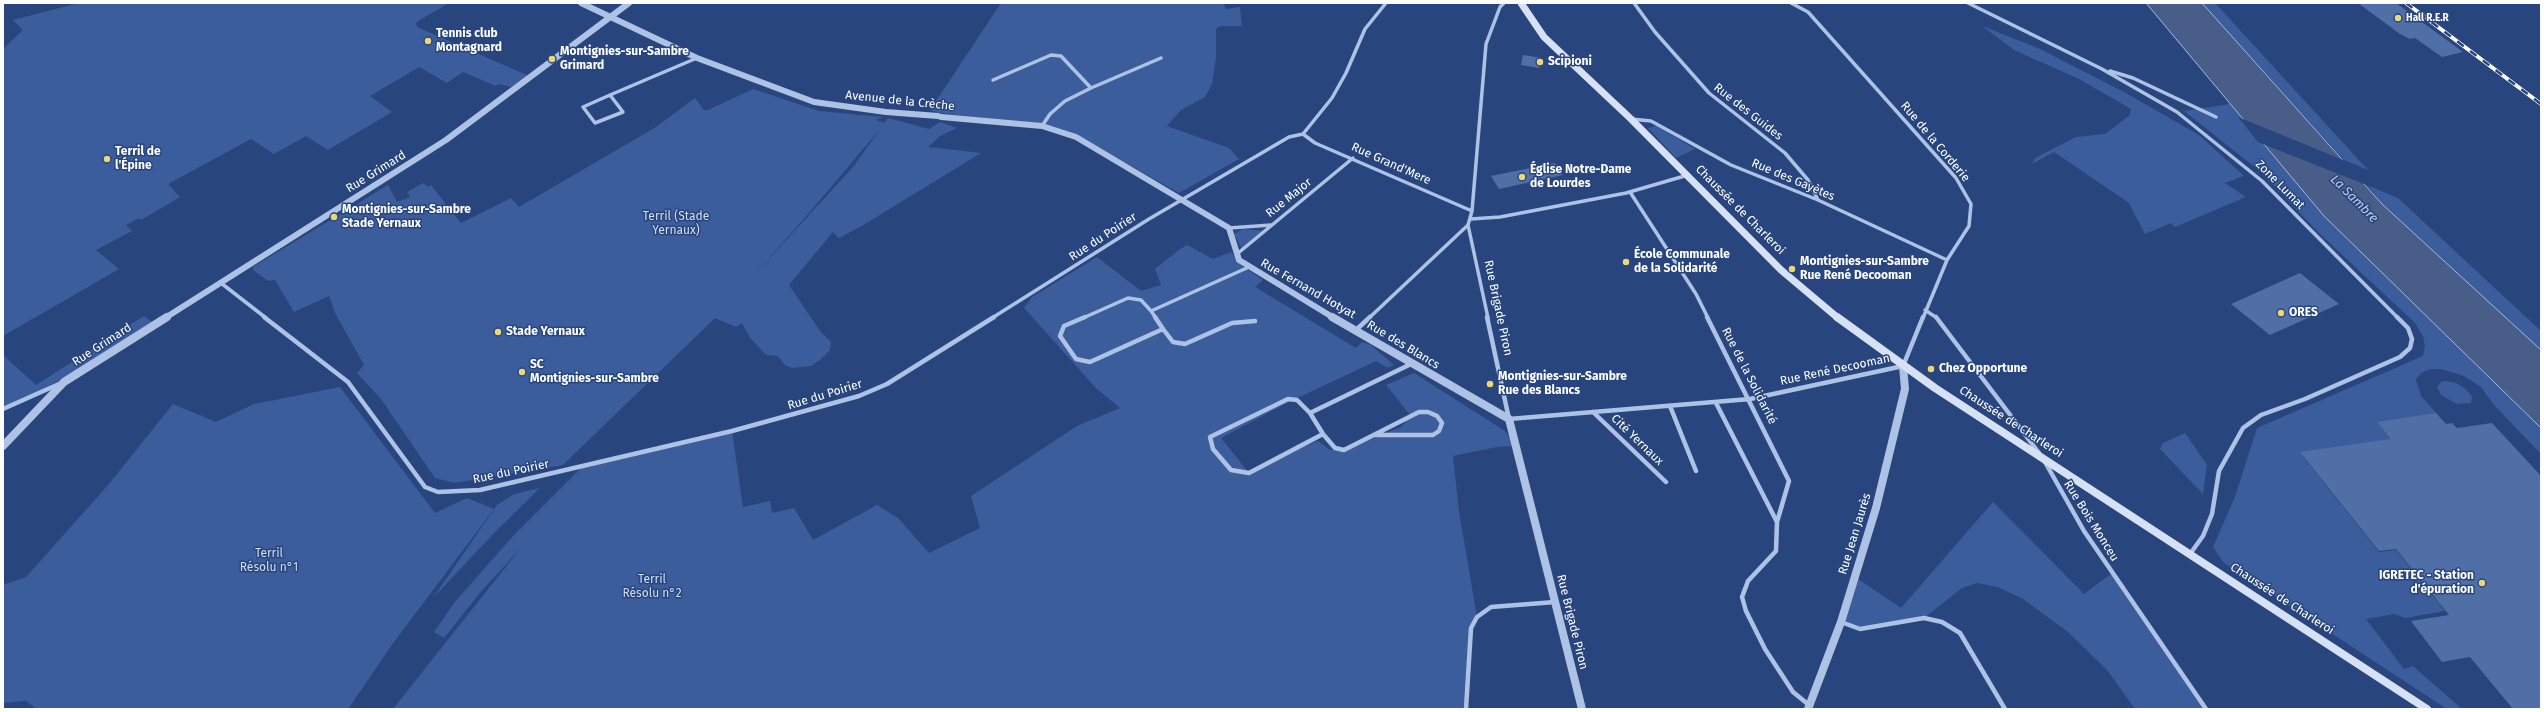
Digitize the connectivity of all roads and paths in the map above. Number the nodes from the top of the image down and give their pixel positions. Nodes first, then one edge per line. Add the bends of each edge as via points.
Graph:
1 (581, 3) edge
2 (629, 3) edge
3 (1386, 3) edge
4 (1504, 3) edge
5 (1521, 3) edge
6 (1634, 3) edge
7 (1791, 3) edge
8 (1968, 3) edge
9 (612, 18) junction
10 (697, 58) junction
11 (1161, 58) dead end
12 (2102, 69) junction
13 (993, 80) dead end
14 (1091, 88) junction
15 (610, 95) junction
16 (2216, 117) dead end
17 (1631, 119) junction
18 (1042, 126) junction
19 (1303, 134) junction
20 (1353, 158) junction
21 (1688, 175) junction
22 (1630, 192) junction
23 (1184, 199) junction
24 (1818, 200) junction
25 (1472, 211) junction
26 (1471, 219) junction
27 (1271, 225) junction
28 (1468, 225) junction
29 (1229, 228) junction
30 (1237, 254) junction
31 (1947, 260) junction
32 (1249, 267) junction
33 (220, 283) junction
34 (1151, 310) junction
35 (1926, 310) junction
36 (1255, 321) dead end
37 (1163, 329) junction
38 (1356, 330) junction
39 (1410, 364) junction
40 (1903, 366) junction
41 (64, 382) junction
42 (1750, 399) junction
43 (1716, 403) junction
44 (1670, 406) junction
45 (3, 409) edge
46 (1593, 412) junction
47 (1310, 413) junction
48 (1508, 419) junction
49 (1323, 434) junction
50 (1375, 435) junction
51 (3, 446) edge
52 (2043, 458) junction
53 (1696, 471) dead end
54 (1666, 482) dead end
55 (1777, 522) junction
56 (2190, 554) junction
57 (1554, 602) junction
58 (1841, 622) junction
59 (1809, 707) edge
60 (1466, 709) edge
61 (1582, 709) edge
62 (2005, 709) edge
63 (2206, 709) edge
64 (2427, 709) edge

1 - 9 street, Avenue de la Crèche
2 - 9 street, Rue Grimard
3 - 19 street via 1365,29 1332,98
4 - 25 street via 1500,6 1486,44
5 - 17 main road, Chaussée de Charleroi via 1544,37
6 - 24 street, Rue des Guides via 1655,32 1708,93 1786,153 1808,180
7 - 31 street, Rue de la Corderie via 1808,12 1960,184 1971,204 1969,226
8 - 12 street, Zone Lumat
9 - 10 street, Avenue de la Crèche
9 - 33 street, Rue Grimard via 446,140
10 - 15 street
10 - 18 street, Avenue de la Crèche via 814,102 886,112
11 - 14 street
12 - 16 street via 2133,78
12 - 56 street, Zone Lumat via 2177,112 2238,159 2399,317 2408,328 2412,339 2410,348 2400,357 2249,422 2219,471 2212,514 2203,536
13 - 14 street via 1058,54
14 - 18 street via 1065,102 1050,114
15 - 15 street via 583,107 595,123 623,112
17 - 21 main road, Chaussée de Charleroi
17 - 24 street, Rue des Gayètes via 1651,121 1731,165
18 - 23 street, Avenue de la Crèche via 1076,137
19 - 20 street, Rue Grand'Mere via 1315,142
19 - 23 street, Rue du Poirier via 1289,137
20 - 25 street, Rue Grand'Mere
20 - 27 street, Rue Major
21 - 22 street
21 - 40 main road, Chaussée de Charleroi via 1752,242 1819,304
22 - 26 street via 1500,217
22 - 42 street, Rue de la Solidarité via 1696,294
23 - 29 street, Avenue de la Crèche
23 - 33 street, Rue du Poirier via 954,343 872,391 732,431 507,484 461,492 438,492 425,487 348,382
24 - 31 street, Rue des Gayètes
25 - 26 street
26 - 28 street
27 - 29 street
27 - 30 street, Rue Major
28 - 38 street, Rue des Blancs
28 - 48 street, Rue Brigade Piron
29 - 30 street, Rue Fernand Hotyat
30 - 32 street, Rue Fernand Hotyat
31 - 35 street, Rue de la Corderie
32 - 34 street, Rue Fernand Hotyat
32 - 38 street, Rue Fernand Hotyat
33 - 41 street, Rue Grimard
34 - 37 street
34 - 37 street via 1141,300 1128,298 1064,326 1060,336 1076,359 1090,362
35 - 40 street, Rue de la Corderie
35 - 52 street, Rue Bois Monceu via 1936,317
36 - 37 street via 1232,323 1185,344 1173,342
38 - 39 street, Rue des Blancs
39 - 47 street
39 - 48 street, Rue des Blancs
40 - 42 street, Rue René Decooman
40 - 52 main road, Chaussée de Charleroi
40 - 58 street, Rue Jean Jaurès via 1905,389 1876,508
41 - 45 street
41 - 51 street, Rue Grimard
42 - 43 street, Rue René Decooman
42 - 55 street, Rue de la Solidarité via 1789,481
43 - 44 street, Rue René Decooman
43 - 55 street
44 - 46 street, Rue René Decooman
44 - 53 street
46 - 48 street, Rue René Decooman
46 - 54 street, Cité Yernaux
47 - 49 street
47 - 49 street via 1297,400 1288,399 1210,437 1213,449 1231,470 1249,473
48 - 57 street, Rue Brigade Piron
49 - 50 street via 1339,451
50 - 50 street via 1419,412 1433,414 1442,423 1433,435
52 - 56 main road, Chaussée de Charleroi
52 - 63 street, Rue Bois Monceu via 2084,531
55 - 59 street, Rue Jean Jaurès via 1776,551 1748,581 1742,596 1746,611 1766,649 1793,692
56 - 64 main road, Chaussée de Charleroi
57 - 60 street via 1491,607 1477,617 1471,628
57 - 61 street, Rue Brigade Piron
58 - 59 street, Rue Jean Jaurès
58 - 62 street via 1860,629 1924,618 1942,622 1960,633

